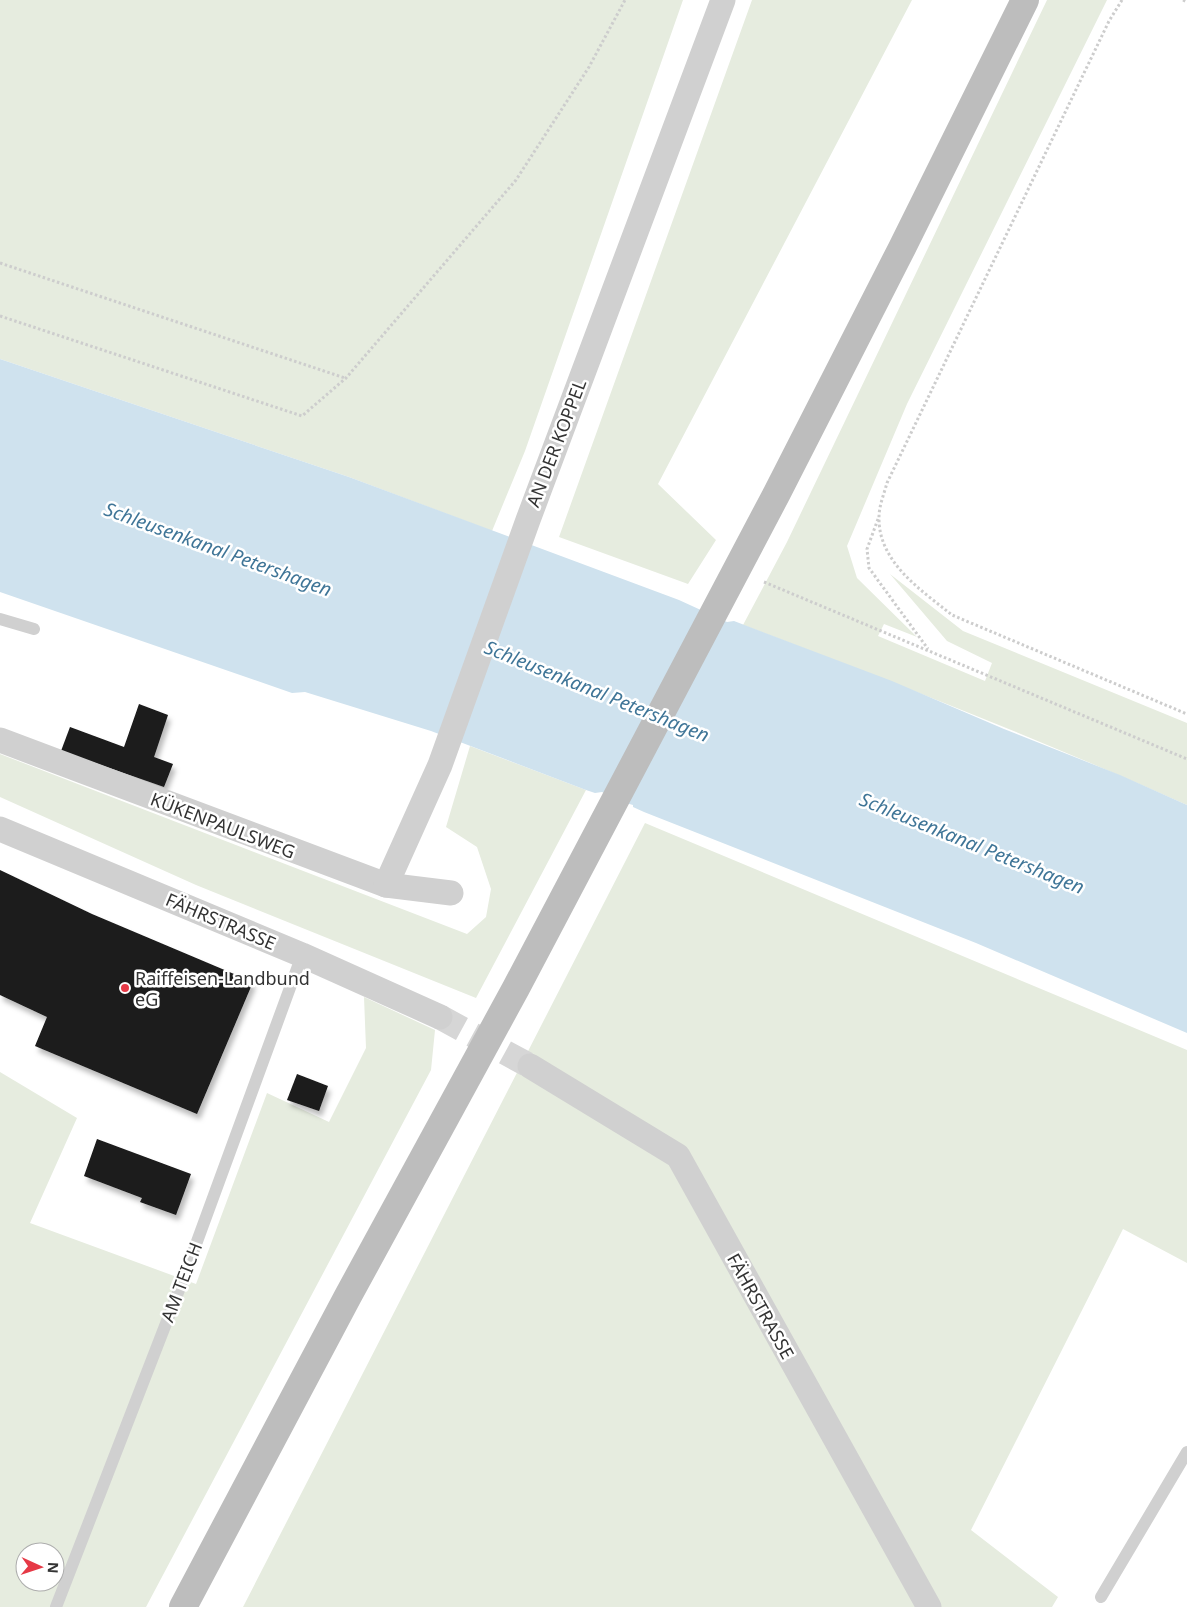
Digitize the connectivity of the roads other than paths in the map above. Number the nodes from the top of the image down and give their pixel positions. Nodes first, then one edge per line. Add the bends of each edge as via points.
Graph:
1 (722, 0) edge
2 (1025, 0) edge
3 (0, 618) edge
4 (34, 629) dead end
5 (0, 740) edge
6 (0, 829) edge
7 (386, 885) junction
8 (451, 893) dead end
9 (302, 955) junction
10 (440, 1017) tunnel mouth
11 (530, 1066) tunnel mouth
12 (1187, 1452) edge
13 (1101, 1597) dead end
14 (56, 1607) edge
15 (183, 1607) edge
16 (929, 1607) edge

1 - 7 street, AN DER KOPPEL via 440,765
2 - 15 main road via 764,518
3 - 4 lane
5 - 7 street, KÜKENPAULSWEG
6 - 9 street, FÄHRSTRASSE
7 - 8 street, KÜKENPAULSWEG
9 - 10 street, FÄHRSTRASSE
9 - 14 lane, AM TEICH via 184,1276
11 - 16 street, FÄHRSTRASSE via 678,1156
12 - 13 lane

